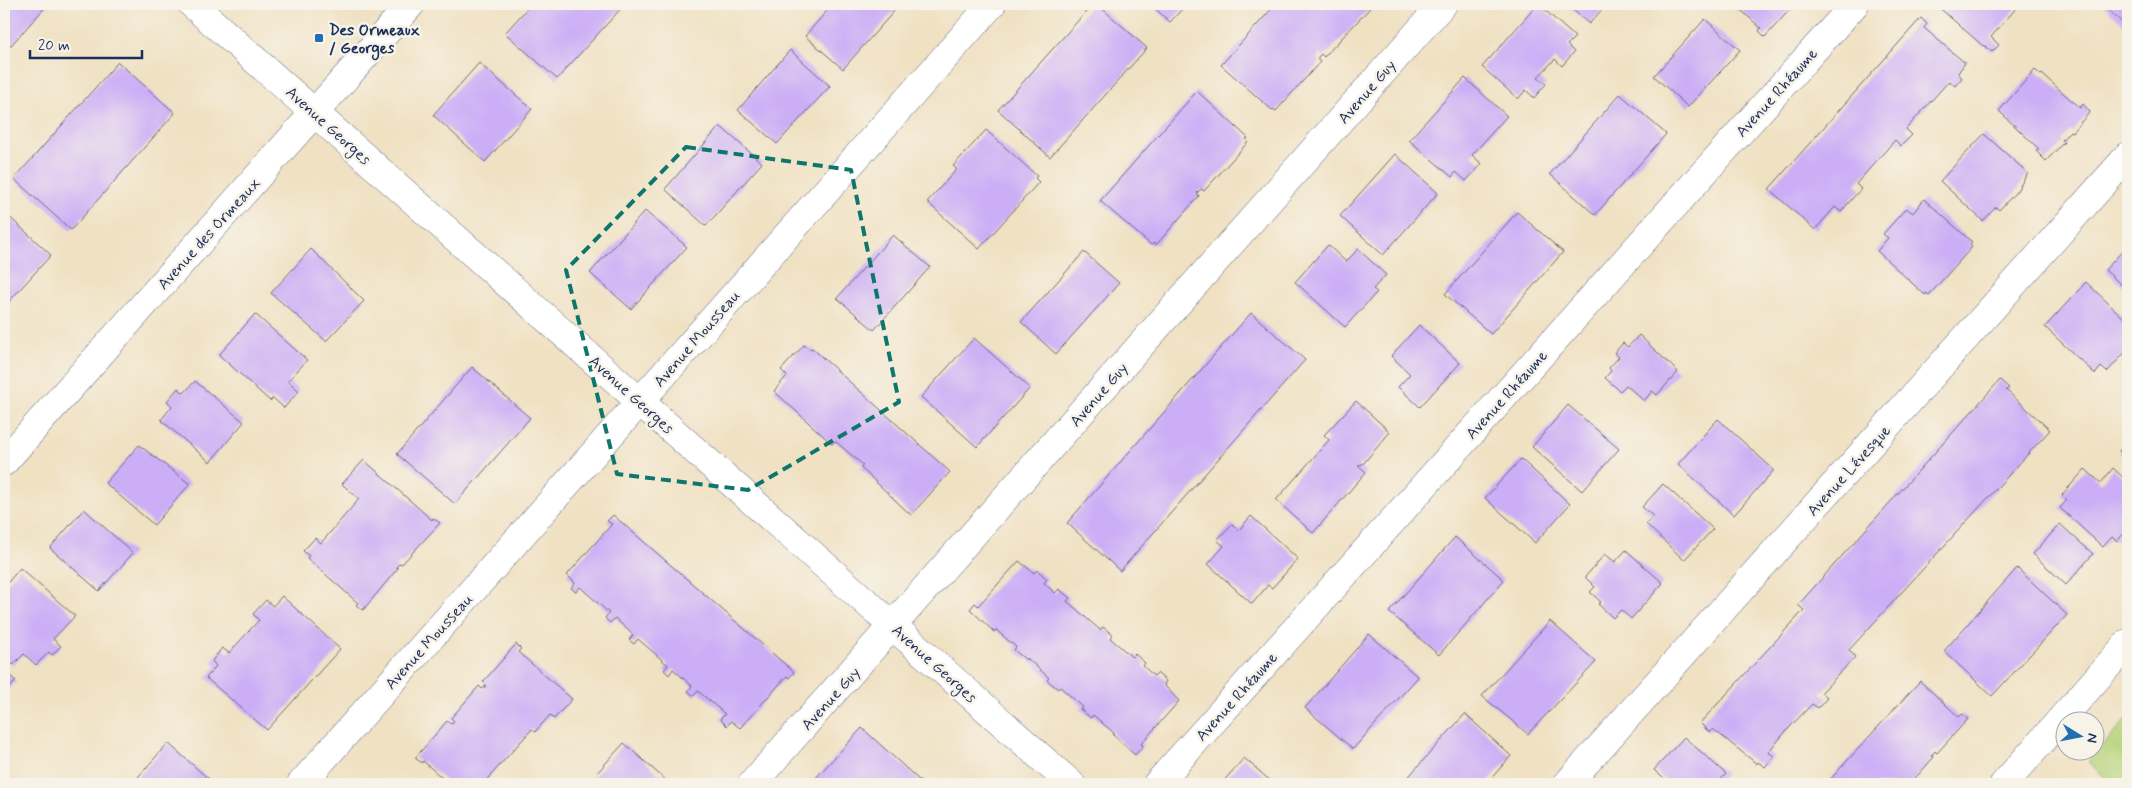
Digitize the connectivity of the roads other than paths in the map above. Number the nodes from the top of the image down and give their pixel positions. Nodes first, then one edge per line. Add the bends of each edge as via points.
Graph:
1 (192, 4) edge
2 (411, 4) edge
3 (992, 4) edge
4 (1444, 4) edge
5 (1856, 4) edge
6 (315, 112) junction
7 (2128, 156) edge
8 (640, 401) junction
9 (4, 462) edge
10 (894, 626) junction
11 (2128, 643) edge
12 (301, 784) edge
13 (752, 784) edge
14 (1071, 784) edge
15 (1157, 784) edge
16 (1567, 784) edge
17 (2004, 784) edge

1 - 6 street, Avenue Georges
2 - 6 street, Avenue des Ormeaux
3 - 8 street, Avenue Mousseau
4 - 10 street, Avenue Guy
5 - 15 street, Avenue Rhéaume
6 - 8 street, Avenue Georges
6 - 9 street, Avenue des Ormeaux
7 - 16 street, Avenue Lévesque
8 - 10 street, Avenue Georges
8 - 12 street, Avenue Mousseau
10 - 13 street, Avenue Guy
10 - 14 street, Avenue Georges
11 - 17 street

